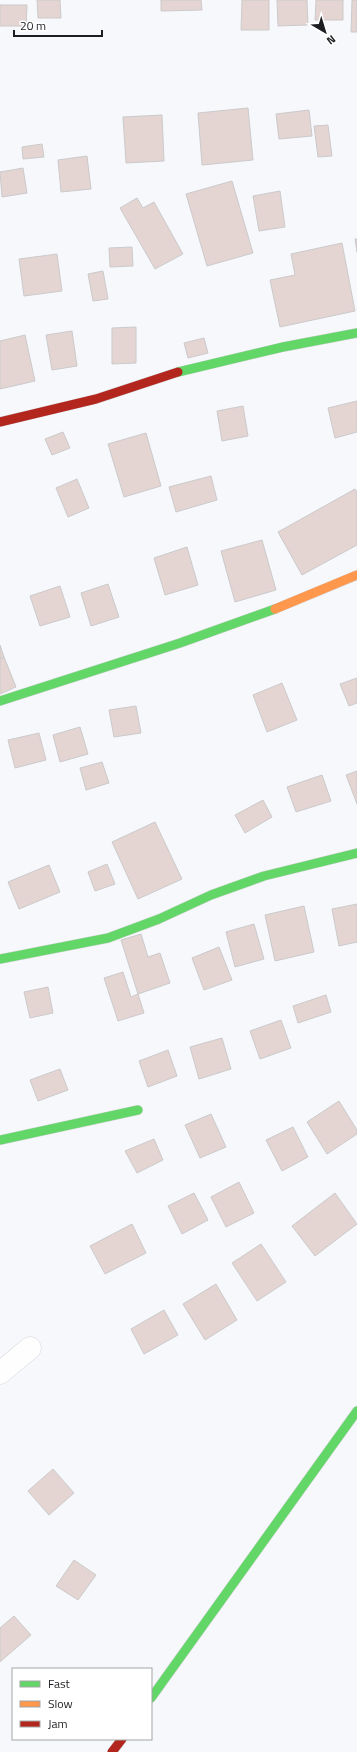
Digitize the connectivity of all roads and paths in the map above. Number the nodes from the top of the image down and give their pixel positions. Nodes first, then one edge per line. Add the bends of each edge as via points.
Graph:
1 (357, 333) edge
2 (0, 422) edge
3 (357, 575) edge
4 (0, 701) edge
5 (357, 853) edge
6 (0, 959) edge
7 (138, 1110) dead end
8 (0, 1140) edge
9 (30, 1348) dead end
10 (0, 1373) edge
11 (357, 1411) edge
12 (152, 1697) edge
13 (121, 1740) edge
14 (112, 1752) edge

1 - 2 street via 283,347 164,376 96,399
3 - 4 street via 233,626
5 - 6 street via 264,876 211,895 159,920 108,938
7 - 8 street
9 - 10 street
11 - 12 street
13 - 14 street

